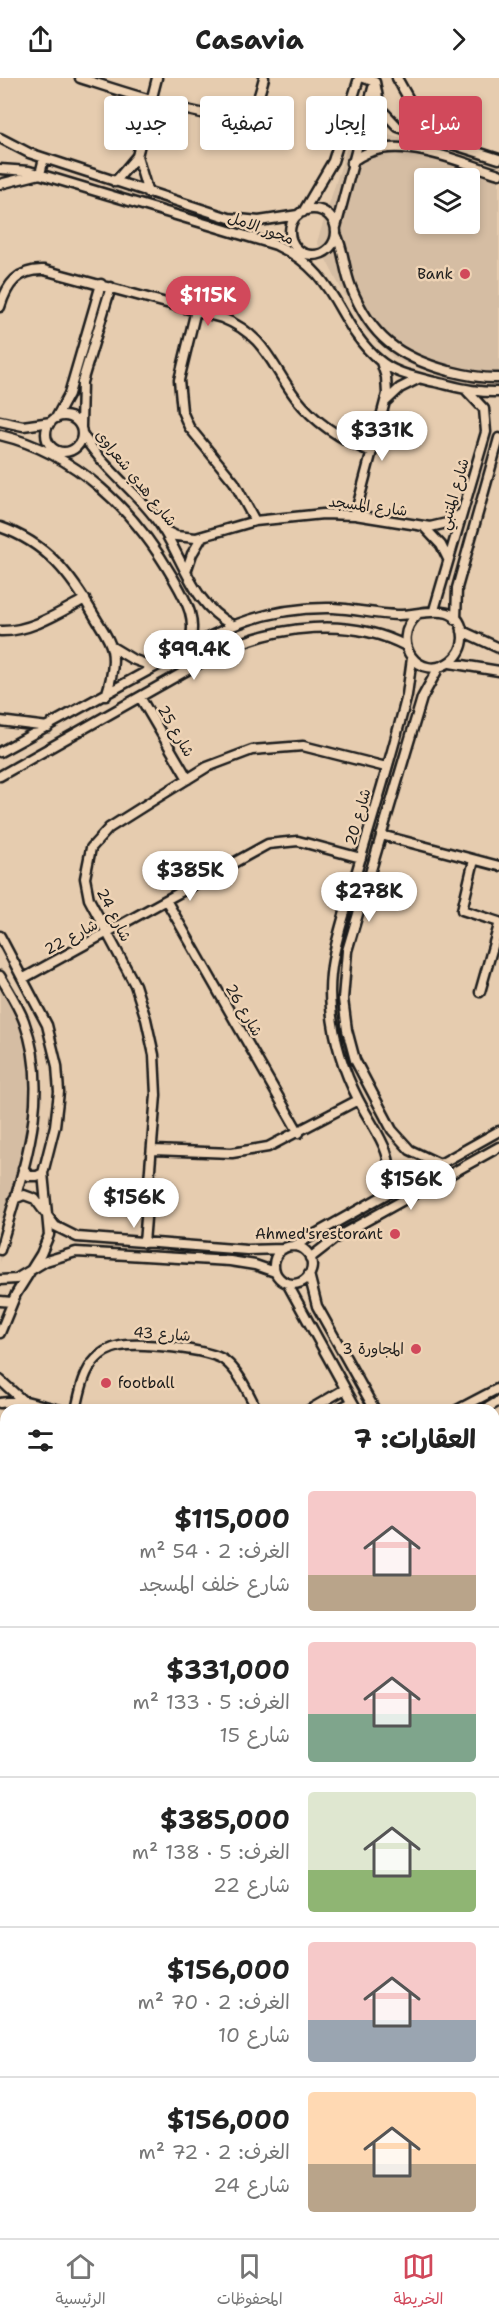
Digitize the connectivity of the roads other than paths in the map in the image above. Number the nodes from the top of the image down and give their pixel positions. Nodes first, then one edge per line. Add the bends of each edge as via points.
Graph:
1 (80, 78) edge
2 (157, 78) edge
3 (264, 78) edge
4 (359, 78) edge
5 (364, 78) edge
6 (397, 78) edge
7 (375, 80) edge
8 (139, 96) edge
9 (153, 96) edge
10 (407, 96) edge
11 (188, 109) edge
12 (399, 126) edge
13 (0, 138) edge
14 (139, 150) edge
15 (464, 150) edge
16 (468, 150) edge
17 (137, 156) junction
18 (44, 158) junction
19 (499, 159) edge
20 (460, 162) junction
21 (351, 164) junction
22 (0, 169) edge
23 (40, 174) junction
24 (499, 174) edge
25 (115, 182) junction
26 (0, 184) edge
27 (148, 193) junction
28 (301, 213) junction
29 (336, 230) junction
30 (288, 251) junction
31 (304, 252) junction
32 (311, 267) junction
33 (101, 284) junction
34 (111, 286) junction
35 (0, 307) edge
36 (196, 310) junction
37 (380, 361) junction
38 (444, 369) junction
39 (419, 378) junction
40 (499, 378) edge
41 (441, 383) junction
42 (467, 390) junction
43 (499, 392) edge
44 (385, 402) junction
45 (53, 420) junction
46 (0, 421) edge
47 (81, 430) junction
48 (486, 432) junction
49 (0, 435) edge
50 (499, 437) edge
51 (54, 448) junction
52 (43, 450) junction
53 (68, 452) junction
54 (372, 452) junction
55 (77, 470) junction
56 (462, 513) junction
57 (355, 516) junction
58 (255, 521) junction
59 (0, 527) edge
60 (424, 528) junction
61 (163, 530) junction
62 (202, 537) junction
63 (448, 559) junction
64 (186, 572) junction
65 (85, 599) junction
66 (200, 600) junction
67 (189, 605) junction
68 (434, 610) junction
69 (417, 615) junction
70 (456, 620) junction
71 (232, 625) junction
72 (0, 631) edge
73 (462, 631) junction
74 (213, 635) junction
75 (406, 645) junction
76 (112, 647) junction
77 (188, 648) junction
78 (499, 648) edge
79 (221, 651) junction
80 (412, 658) junction
81 (450, 663) junction
82 (154, 667) junction
83 (439, 667) junction
84 (499, 671) edge
85 (106, 696) junction
86 (140, 697) junction
87 (0, 721) edge
88 (49, 727) junction
89 (0, 752) edge
90 (386, 767) junction
91 (0, 776) edge
92 (188, 779) junction
93 (381, 835) junction
94 (361, 858) junction
95 (474, 860) junction
96 (499, 866) edge
97 (166, 900) junction
98 (347, 908) junction
99 (359, 912) junction
100 (499, 924) edge
101 (108, 933) junction
102 (0, 936) edge
103 (0, 976) edge
104 (24, 978) junction
105 (480, 992) dead end
106 (358, 1100) junction
107 (499, 1131) edge
108 (299, 1133) junction
109 (402, 1142) junction
110 (499, 1147) edge
111 (153, 1150) junction
112 (387, 1151) junction
113 (440, 1164) junction
114 (23, 1168) junction
115 (42, 1173) junction
116 (390, 1191) junction
117 (14, 1199) junction
118 (49, 1220) junction
119 (338, 1220) junction
120 (345, 1233) junction
121 (76, 1238) junction
122 (144, 1243) junction
123 (294, 1246) junction
124 (240, 1249) junction
125 (283, 1249) junction
126 (0, 1250) edge
127 (76, 1252) junction
128 (310, 1258) junction
129 (240, 1262) junction
130 (29, 1271) junction
131 (275, 1272) junction
132 (309, 1275) junction
133 (0, 1280) edge
134 (287, 1283) junction
135 (0, 1301) edge
136 (12, 1302) junction
137 (331, 1331) junction
138 (0, 1333) edge
139 (317, 1339) junction
140 (0, 1380) edge
141 (499, 1388) edge
142 (345, 1389) junction
143 (22, 1400) junction
144 (0, 1403) edge
145 (37, 1404) edge
146 (78, 1404) edge
147 (254, 1404) edge
148 (319, 1404) edge
149 (353, 1404) edge
150 (372, 1404) edge
151 (468, 1404) edge

1 - 8 street
2 - 9 street
3 - 11 street via 254,108 246,116 216,116
4 - 28 street via 333,162
5 - 7 street
6 - 10 street
7 - 12 street via 378,101 387,119
7 - 21 street
13 - 18 street, محور الامل
14 - 17 street
15 - 20 street
16 - 19 street
17 - 25 street
17 - 27 street
18 - 23 street
18 - 25 street, محور الامل
20 - 21 street via 396,146 368,152
20 - 24 street
21 - 29 street
22 - 23 street, محور الامل
23 - 26 street
23 - 30 street, محور الامل
25 - 27 street, محور الامل
27 - 28 street, محور الامل via 229,218 259,221
28 - 29 street via 310,209 323,211
28 - 31 street via 291,234
29 - 31 street via 326,251
29 - 38 street via 350,285 374,329 402,354
30 - 31 street
30 - 32 street, محور الامل
31 - 32 street
32 - 37 street, محور الامل
33 - 34 street
33 - 35 street via 52,271 29,271 11,282
33 - 45 street via 69,394
34 - 36 street
34 - 47 street, شارع هدي شعراوى via 82,382
36 - 54 street via 232,322 250,333 314,418 344,440
36 - 58 street via 179,380 182,411 189,427 234,482
37 - 39 street, محور الامل
37 - 44 street via 386,377
38 - 40 street via 478,378
38 - 41 street
39 - 41 street, محور الامل
39 - 44 street
41 - 42 street, محور الامل
42 - 43 street, محور الامل
42 - 48 street, شارع المتنبي via 484,409
44 - 54 street
45 - 46 street via 23,426
45 - 47 street via 70,417
45 - 51 street via 47,439
47 - 53 street via 77,447
47 - 61 street, شارع هدي شعراوى via 99,459 131,490
48 - 50 street
48 - 56 street, شارع المتنبي
49 - 52 street, شارع هدي شعراوى
50 - 70 street, شارع المتنبي via 457,588
51 - 52 street
51 - 53 street
52 - 55 street, شارع هدي شعراوى
53 - 55 street
54 - 57 street
55 - 67 street, شارع هدي شعراوى via 131,516
56 - 60 street, شارع المسجد via 447,523
56 - 63 street, شارع المتنبي
57 - 58 street, شارع المسجد via 306,514
57 - 60 street, شارع المسجد
58 - 62 street, شارع المسجد
59 - 65 street via 42,548 62,566
60 - 63 street, شارع المسجد via 441,545
61 - 62 street, شارع المسجد via 182,537
61 - 64 street, شارع هدي شعراوى
62 - 64 street
63 - 68 street, شارع المتنبي
64 - 66 street, شارع هدي شعراوى
65 - 72 street via 25,627
65 - 76 street
66 - 67 street
66 - 71 street, شارع هدي شعراوى
67 - 77 street, شارع هدي شعراوى via 193,627
68 - 69 street
68 - 70 street
69 - 71 street via 314,609 282,612
69 - 75 street via 407,628
70 - 73 street
71 - 74 street
73 - 78 street
73 - 81 street via 459,652
74 - 77 street
74 - 79 street
75 - 79 street via 376,634 313,628 263,636
75 - 80 street
76 - 82 street
76 - 85 street via 112,677
77 - 82 street
79 - 86 street
80 - 83 street via 424,666
80 - 90 street, شارع 20 via 407,695
81 - 83 street
81 - 84 street
82 - 85 street
83 - 93 street, شارع 20 via 422,699
85 - 88 street
86 - 91 street
86 - 92 street, شارع 25
87 - 88 street
88 - 89 street
90 - 92 street, شارع 24 via 321,749 285,746 237,754
90 - 94 street, شارع 20
92 - 101 street, شارع 24 via 109,828 92,848 86,867 86,889
93 - 95 street
93 - 99 street, شارع 20
94 - 97 street, شارع 22 via 307,842 279,841 252,850
94 - 98 street, شارع 20
95 - 96 street
95 - 100 street via 461,908
97 - 101 street, شارع 22
97 - 108 street, شارع 26
98 - 99 street
98 - 106 street, شارع 20 via 332,967 330,1005 336,1043
99 - 109 street, شارع 20 via 344,975 347,1030 363,1077
100 - 105 street
101 - 104 street, شارع 22
101 - 111 street, شارع 24 via 135,985 151,1037 156,1095
102 - 104 street
103 - 114 street via 24,1020 37,1078 36,1116
104 - 115 street via 45,1019 57,1066 58,1113
106 - 108 street
106 - 112 street, شارع 20
107 - 113 street
108 - 111 street via 268,1146 232,1153
109 - 112 street
109 - 113 street, شارع 20 via 419,1156
110 - 120 street
111 - 122 street, شارع 24
112 - 116 street, شارع 20
113 - 116 street
114 - 115 street via 30,1176
114 - 117 street
115 - 118 street
116 - 119 street
117 - 118 street via 33,1197
117 - 126 street
118 - 121 street
118 - 130 street via 47,1242
119 - 120 street
119 - 123 street
120 - 128 street
121 - 122 street
121 - 127 street
122 - 124 street
123 - 125 street
123 - 128 street
124 - 125 street
124 - 129 street
125 - 131 street via 275,1259
127 - 129 street
127 - 130 street
128 - 132 street
129 - 131 street
130 - 133 street via 16,1279
130 - 136 street
131 - 134 street
132 - 134 street via 297,1284
132 - 137 street via 314,1299
134 - 139 street
135 - 136 street
136 - 138 street
137 - 139 street
137 - 150 street
139 - 142 street
140 - 143 street
141 - 151 street
142 - 148 street
142 - 149 street
143 - 144 street
143 - 145 street
146 - 147 street, شارع 43 via 92,1363 110,1349 127,1345 218,1356 238,1375

